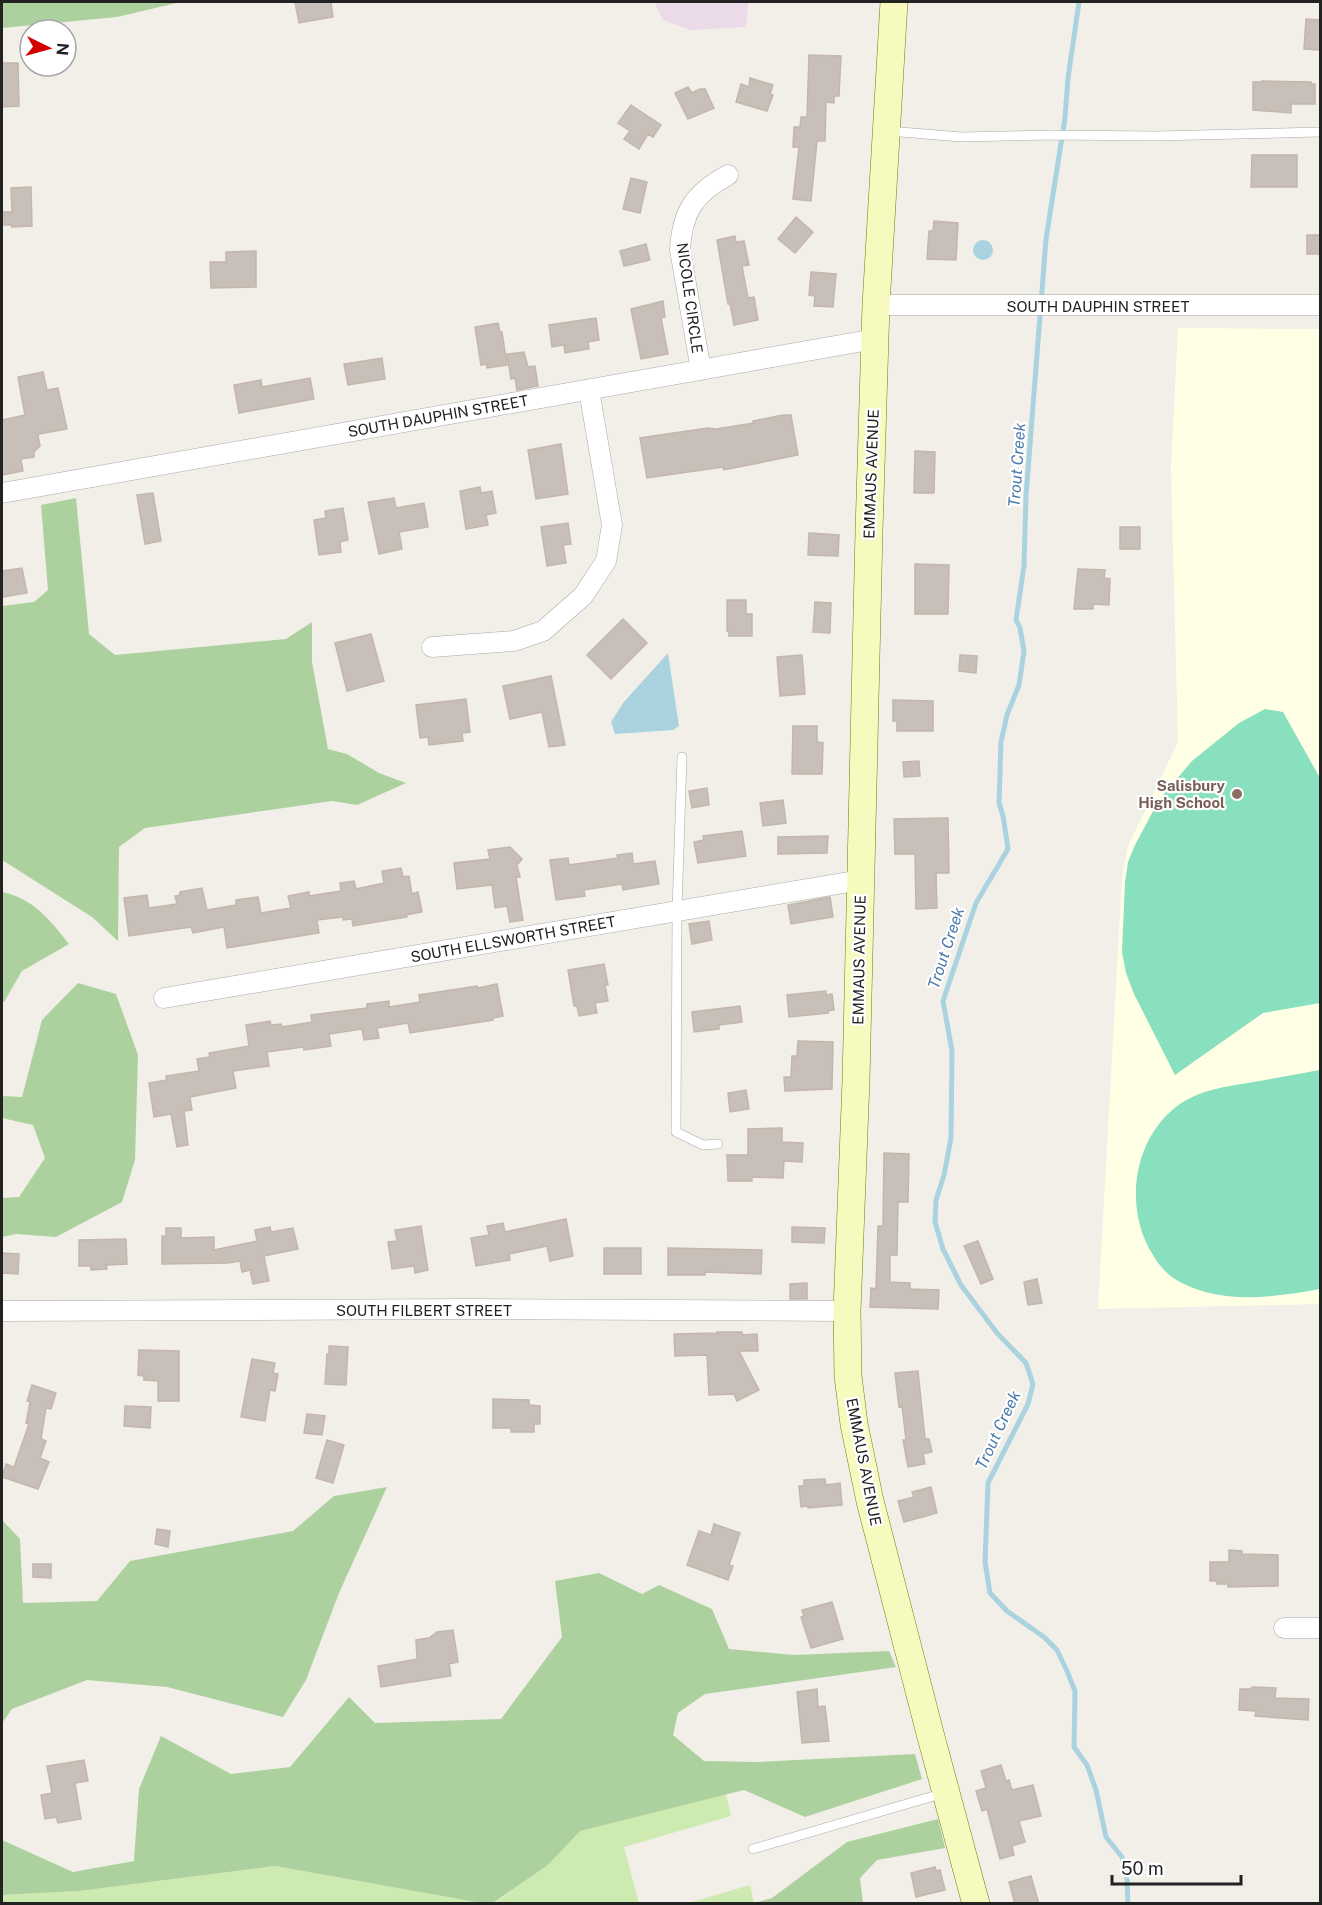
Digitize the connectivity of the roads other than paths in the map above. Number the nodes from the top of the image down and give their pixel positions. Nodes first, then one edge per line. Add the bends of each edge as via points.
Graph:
1 (894, 2) edge
2 (886, 131) junction
3 (1320, 132) edge
4 (728, 175) dead end
5 (876, 305) junction
6 (1320, 305) edge
7 (875, 339) junction
8 (701, 370) junction
9 (589, 390) junction
10 (2, 493) edge
11 (432, 647) dead end
12 (682, 757) dead end
13 (861, 880) junction
14 (677, 911) junction
15 (164, 998) dead end
16 (718, 1144) dead end
17 (2, 1311) edge
18 (847, 1311) junction
19 (1284, 1628) dead end
20 (1320, 1628) edge
21 (946, 1792) junction
22 (753, 1850) dead end
23 (976, 1904) edge

1 - 2 main road, EMMAUS AVENUE
2 - 3 lane via 961,137
2 - 5 main road, EMMAUS AVENUE
4 - 8 street, NICOLE CIRCLE via 710,184 697,197 681,232 680,250
5 - 6 street, SOUTH DAUPHIN STREET
5 - 7 main road, EMMAUS AVENUE
7 - 8 street, SOUTH DAUPHIN STREET
7 - 13 main road, EMMAUS AVENUE
8 - 9 street, SOUTH DAUPHIN STREET
9 - 10 street, SOUTH DAUPHIN STREET
9 - 11 street via 612,525 606,561 584,596 543,631 514,641
12 - 14 lane
13 - 14 street, SOUTH ELLSWORTH STREET
13 - 18 main road, EMMAUS AVENUE
14 - 15 street, SOUTH ELLSWORTH STREET
14 - 16 lane via 676,1132 703,1145
17 - 18 street, SOUTH FILBERT STREET
18 - 21 main road, EMMAUS AVENUE via 848,1376 860,1456
19 - 20 street
21 - 22 lane
21 - 23 main road, EMMAUS AVENUE

